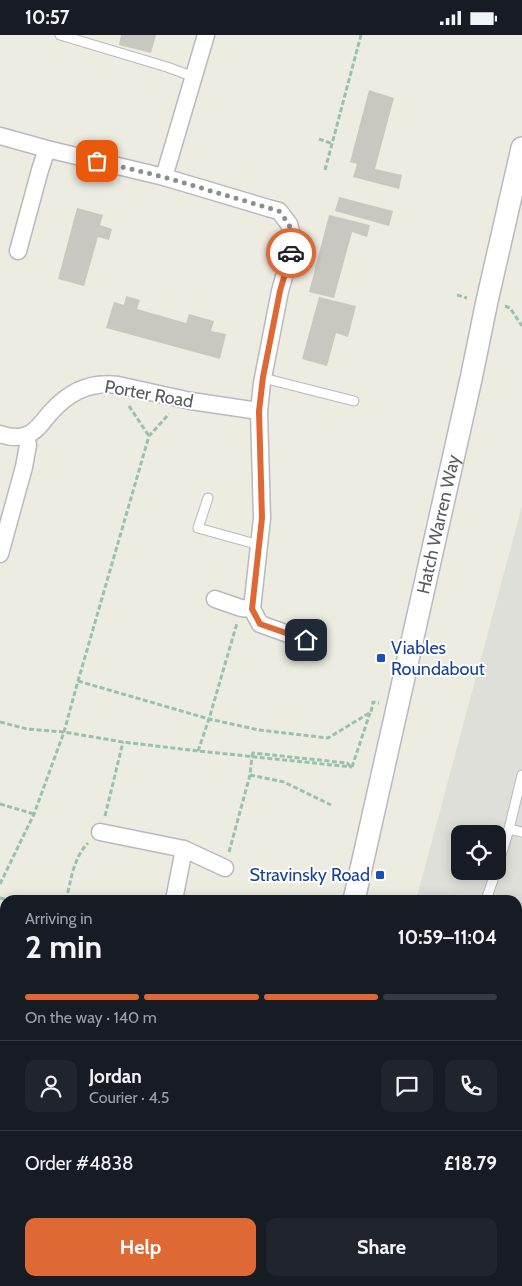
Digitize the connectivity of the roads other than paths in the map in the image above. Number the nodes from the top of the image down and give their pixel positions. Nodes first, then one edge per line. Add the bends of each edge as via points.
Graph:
1 (60, 35) edge
2 (206, 35) edge
3 (194, 77) junction
4 (0, 136) edge
5 (522, 148) edge
6 (47, 149) junction
7 (164, 177) junction
8 (18, 251) dead end
9 (263, 377) junction
10 (354, 401) dead end
11 (259, 411) junction
12 (0, 434) edge
13 (26, 435) junction
14 (208, 498) dead end
15 (259, 545) junction
16 (0, 554) edge
17 (215, 599) dead end
18 (247, 609) junction
19 (306, 640) dead end
20 (522, 775) edge
21 (509, 829) junction
22 (100, 832) dead end
23 (522, 832) edge
24 (506, 839) edge
25 (184, 849) junction
26 (225, 868) road end
27 (493, 880) edge
28 (175, 895) edge
29 (355, 895) edge
30 (488, 895) edge

1 - 3 lane
2 - 3 street
3 - 7 street
4 - 6 street
5 - 29 street, Hatch Warren Way
6 - 7 street
6 - 8 street
7 - 9 street via 279,211 289,224 294,242 280,291
9 - 10 lane
9 - 11 street
11 - 13 street, Porter Road via 106,383 66,397 39,427
11 - 15 street via 262,518
12 - 13 street via 9,437
13 - 16 street via 28,445 24,467
14 - 15 lane via 198,527
15 - 18 street
17 - 18 street
18 - 19 street via 260,624
20 - 21 lane
21 - 23 lane
21 - 24 lane
22 - 25 street
25 - 26 street
25 - 28 street
27 - 30 lane

